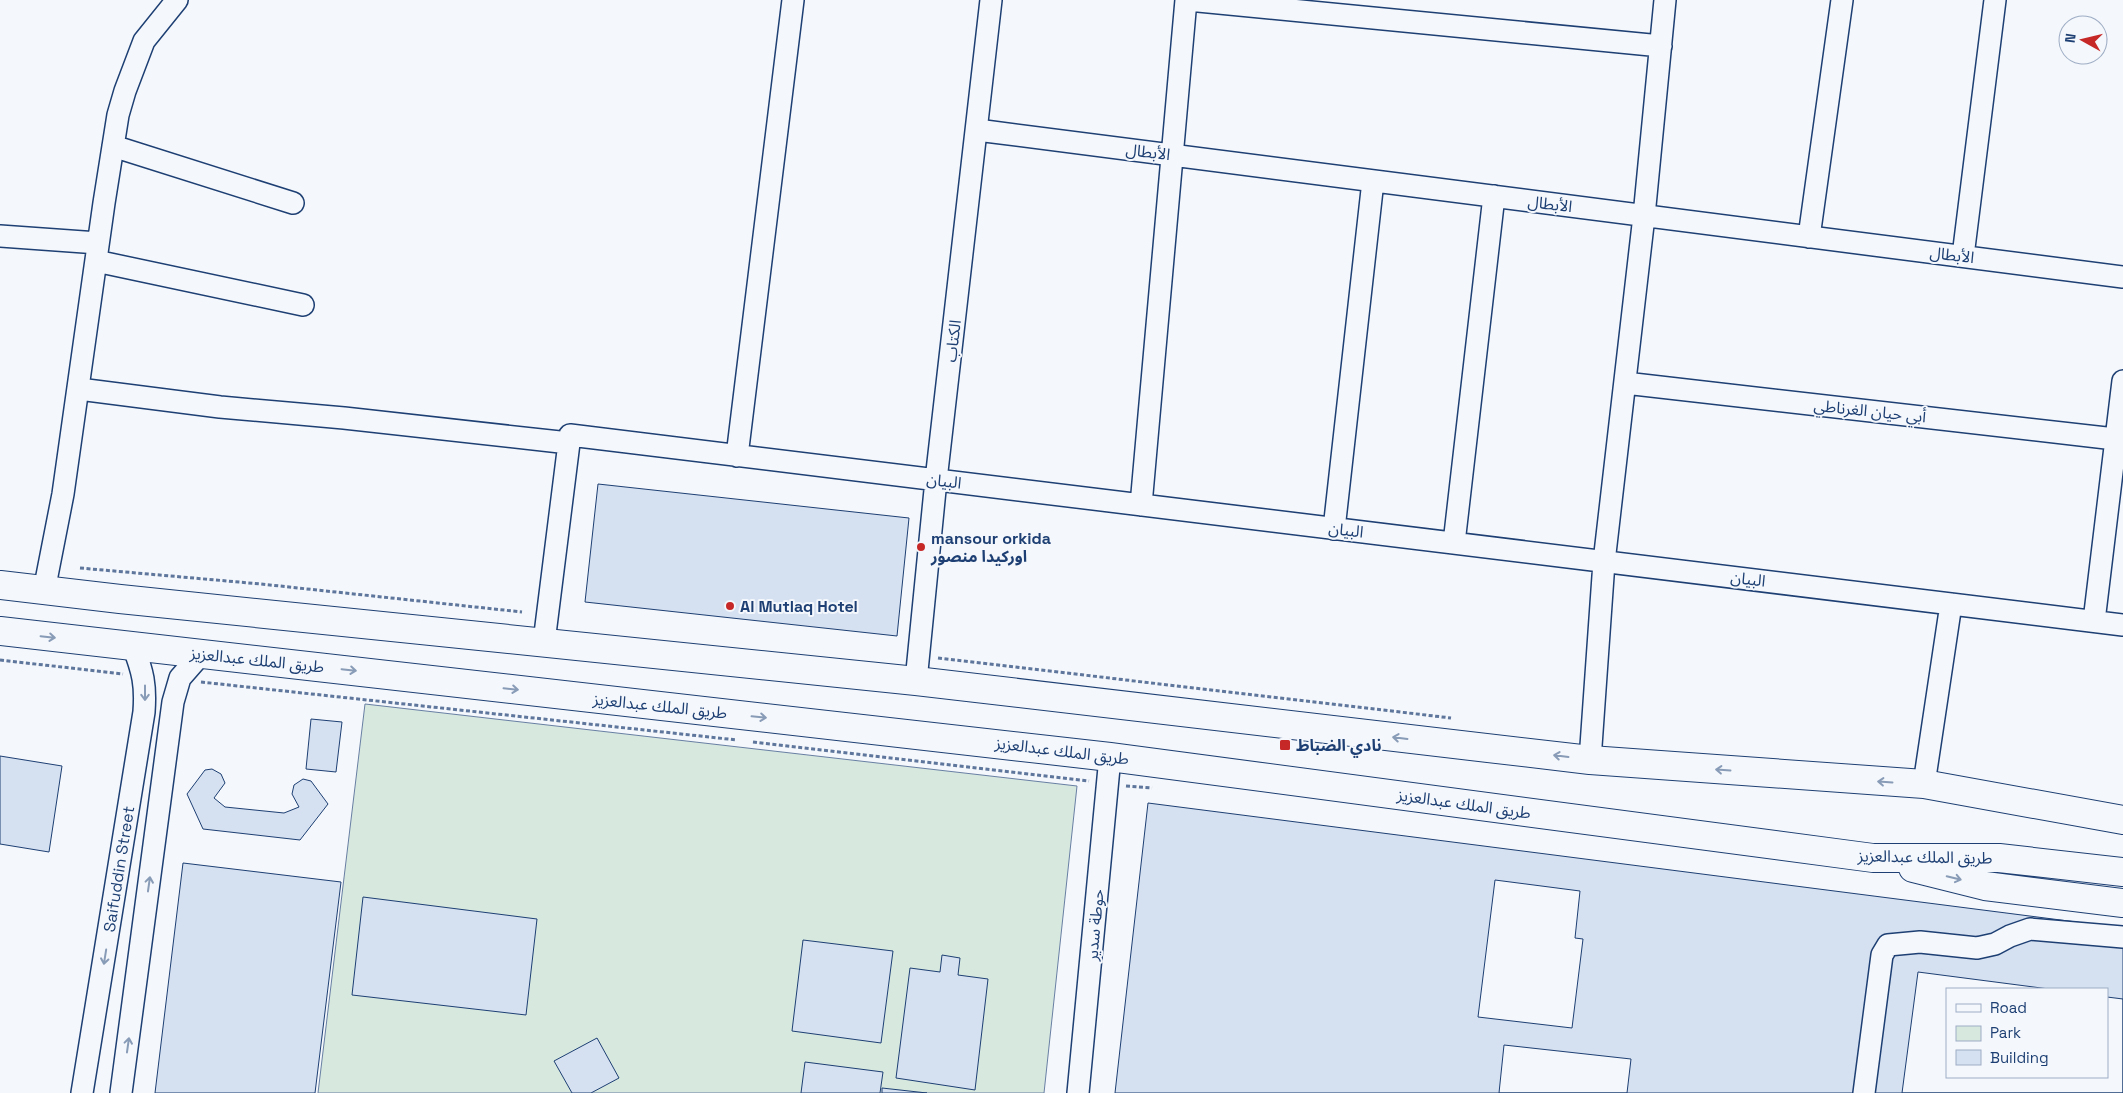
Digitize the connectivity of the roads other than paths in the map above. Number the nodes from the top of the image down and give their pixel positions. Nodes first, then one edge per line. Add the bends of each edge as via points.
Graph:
1 (177, 0) edge
2 (793, 0) edge
3 (991, 0) edge
4 (1187, 0) edge
5 (1666, 0) edge
6 (1842, 0) edge
7 (1994, 0) edge
8 (1661, 46) junction
9 (977, 130) junction
10 (113, 146) junction
11 (1172, 155) junction
12 (1373, 181) junction
13 (1494, 196) junction
14 (293, 203) dead end
15 (1644, 216) junction
16 (0, 236) edge
17 (1809, 237) junction
18 (97, 252) junction
19 (1962, 256) junction
20 (2123, 277) edge
21 (304, 305) dead end
22 (2123, 381) edge
23 (1625, 383) junction
24 (79, 389) junction
25 (2115, 438) junction
26 (569, 439) junction
27 (737, 456) junction
28 (936, 480) junction
29 (1141, 505) junction
30 (1334, 528) junction
31 (1454, 543) junction
32 (1604, 562) junction
33 (0, 585) edge
34 (44, 590) junction
35 (1951, 604) junction
36 (2094, 621) junction
37 (2123, 625) edge
38 (0, 631) edge
39 (544, 642) junction
40 (133, 646) junction
41 (201, 654) junction
42 (917, 669) junction
43 (1110, 757) junction
44 (1590, 760) junction
45 (1924, 784) junction
46 (2123, 808) edge
47 (2123, 820) edge
48 (1873, 858) junction
49 (2123, 872) edge
50 (2123, 903) edge
51 (2123, 937) edge
52 (82, 1093) edge
53 (121, 1093) edge
54 (1078, 1093) edge
55 (1864, 1093) edge

1 - 10 street via 144,41 124,91
2 - 27 street
3 - 9 street, الكتاب
4 - 8 street
4 - 11 street
5 - 8 street
6 - 17 street
7 - 19 street
8 - 15 street
9 - 11 street, الأبطال
9 - 28 street, الكتاب
10 - 14 street
10 - 18 street
11 - 12 street, الأبطال
11 - 29 street
12 - 13 street, الأبطال
12 - 30 street
13 - 15 street, الأبطال
13 - 31 street
15 - 17 street, الأبطال
15 - 23 street
16 - 18 street
17 - 19 street, الأبطال
18 - 21 street
18 - 24 street
19 - 20 street, الأبطال
22 - 25 street
23 - 25 street, أبي حيان الغرناطي
23 - 32 street
24 - 26 street, البيان via 220,407
24 - 34 street
25 - 36 street
26 - 27 street, البيان
26 - 39 street
27 - 28 street, البيان
28 - 29 street, البيان
28 - 42 street, الكتاب
29 - 30 street, البيان
30 - 31 street, البيان
31 - 32 street, البيان
32 - 35 street, البيان
32 - 44 street
33 - 34 main road
34 - 39 main road
35 - 36 street, البيان
35 - 45 street
36 - 37 street, البيان
38 -> 40 main road, طريق الملك عبدالعزيز
39 - 42 main road
40 - 41 main road, طريق الملك عبدالعزيز
40 -> 52 street, Saifuddin Street via 146,688 144,712
41 -> 43 main road, طريق الملك عبدالعزيز
53 -> 41 street, Saifuddin Street via 173,702 180,678
44 -> 42 main road
43 - 48 main road, طريق الملك عبدالعزيز
43 - 54 street, حوطة سدير
45 -> 44 main road
45 - 46 main road
45 - 47 main road
48 - 49 main road, طريق الملك عبدالعزيز via 1999,858
48 -> 50 main road via 1985,886
51 - 55 street via 2030,929 1996,944 1977,948 1920,942 1888,945 1882,955

